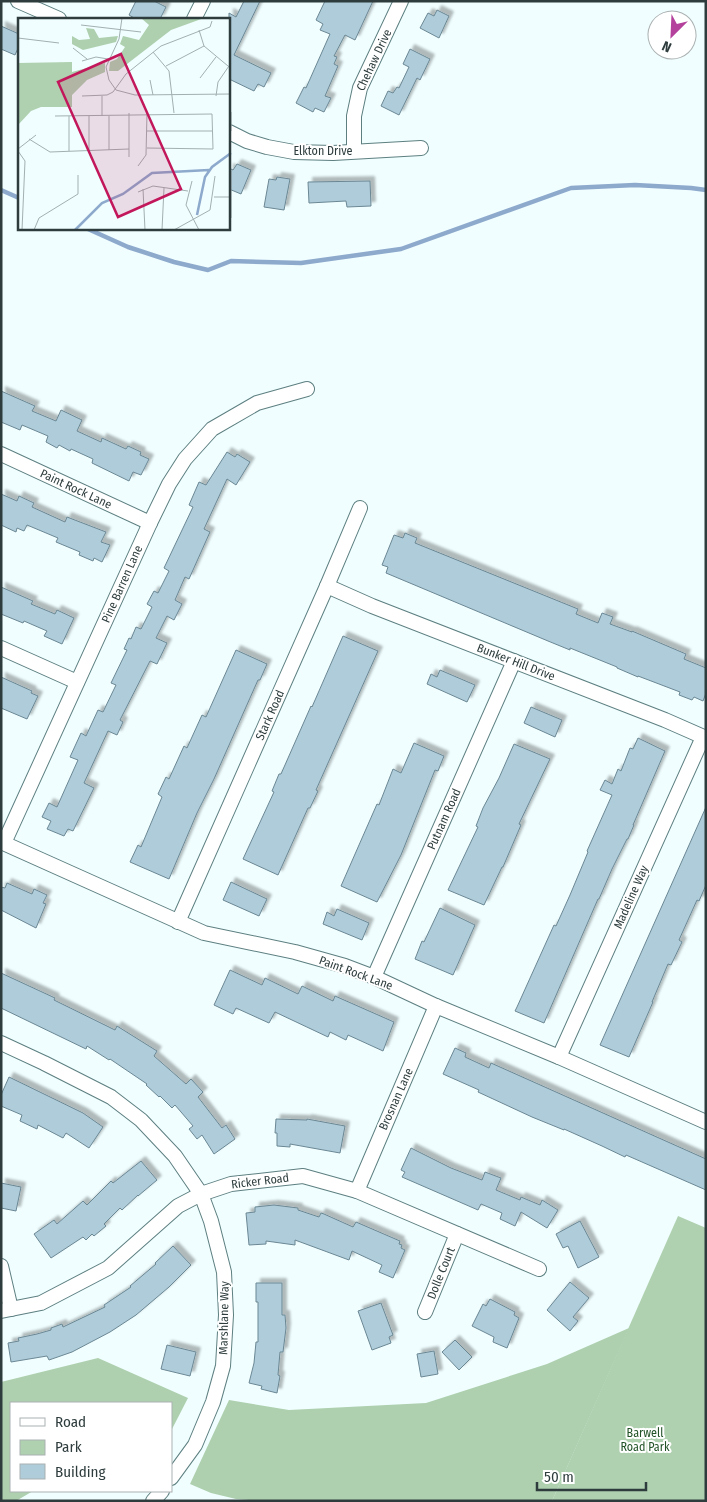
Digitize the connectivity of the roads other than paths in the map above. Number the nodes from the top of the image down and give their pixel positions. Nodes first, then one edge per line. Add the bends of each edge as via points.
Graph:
1 (18, 1) edge
2 (203, 1) edge
3 (401, 1) edge
4 (57, 18) edge
5 (194, 18) edge
6 (230, 132) edge
7 (421, 148) dead end
8 (354, 151) junction
9 (307, 389) dead end
10 (1, 454) edge
11 (360, 508) dead end
12 (150, 523) junction
13 (327, 586) junction
14 (1, 648) edge
15 (514, 661) junction
16 (77, 682) junction
17 (704, 737) edge
18 (3, 843) edge
19 (178, 922) junction
20 (374, 977) junction
21 (436, 1006) junction
22 (1, 1043) edge
23 (559, 1057) junction
24 (706, 1122) edge
25 (356, 1191) junction
26 (201, 1194) junction
27 (457, 1234) junction
28 (1, 1266) edge
29 (539, 1269) dead end
30 (6, 1310) edge
31 (425, 1312) dead end
32 (172, 1477) edge

1 - 4 street
2 - 5 street
3 - 8 street, Chehaw Drive via 360,88 354,116
6 - 8 street, Elkton Drive via 254,143 294,152
7 - 8 street, Elkton Drive
9 - 12 street, Pine Barren Lane via 257,404 212,429 185,459
10 - 12 street, Paint Rock Lane
11 - 13 street, Stark Road
12 - 16 street, Pine Barren Lane
13 - 15 street, Bunker Hill Drive
13 - 19 street, Stark Road
14 - 16 street
15 - 17 street, Bunker Hill Drive
15 - 20 street, Putnam Road
16 - 18 street, Pine Barren Lane
17 - 23 street, Madeline Way
18 - 19 street, Paint Rock Lane
19 - 20 street, Paint Rock Lane via 204,933 296,952
20 - 21 street, Paint Rock Lane
21 - 23 street, Paint Rock Lane
21 - 25 street, Brosnan Lane
22 - 26 street, Marshlane Way via 111,1096 141,1120 175,1156
23 - 24 street, Paint Rock Lane
25 - 26 street, Ricker Road via 303,1176 231,1184
25 - 27 street, Ricker Road
26 - 30 street, Ricker Road via 178,1206 108,1268 41,1302
26 - 32 street, Marshlane Way via 224,1272 223,1366 213,1402 195,1445
27 - 29 street, Ricker Road
27 - 31 street, Dolle Court
28 - 30 street

